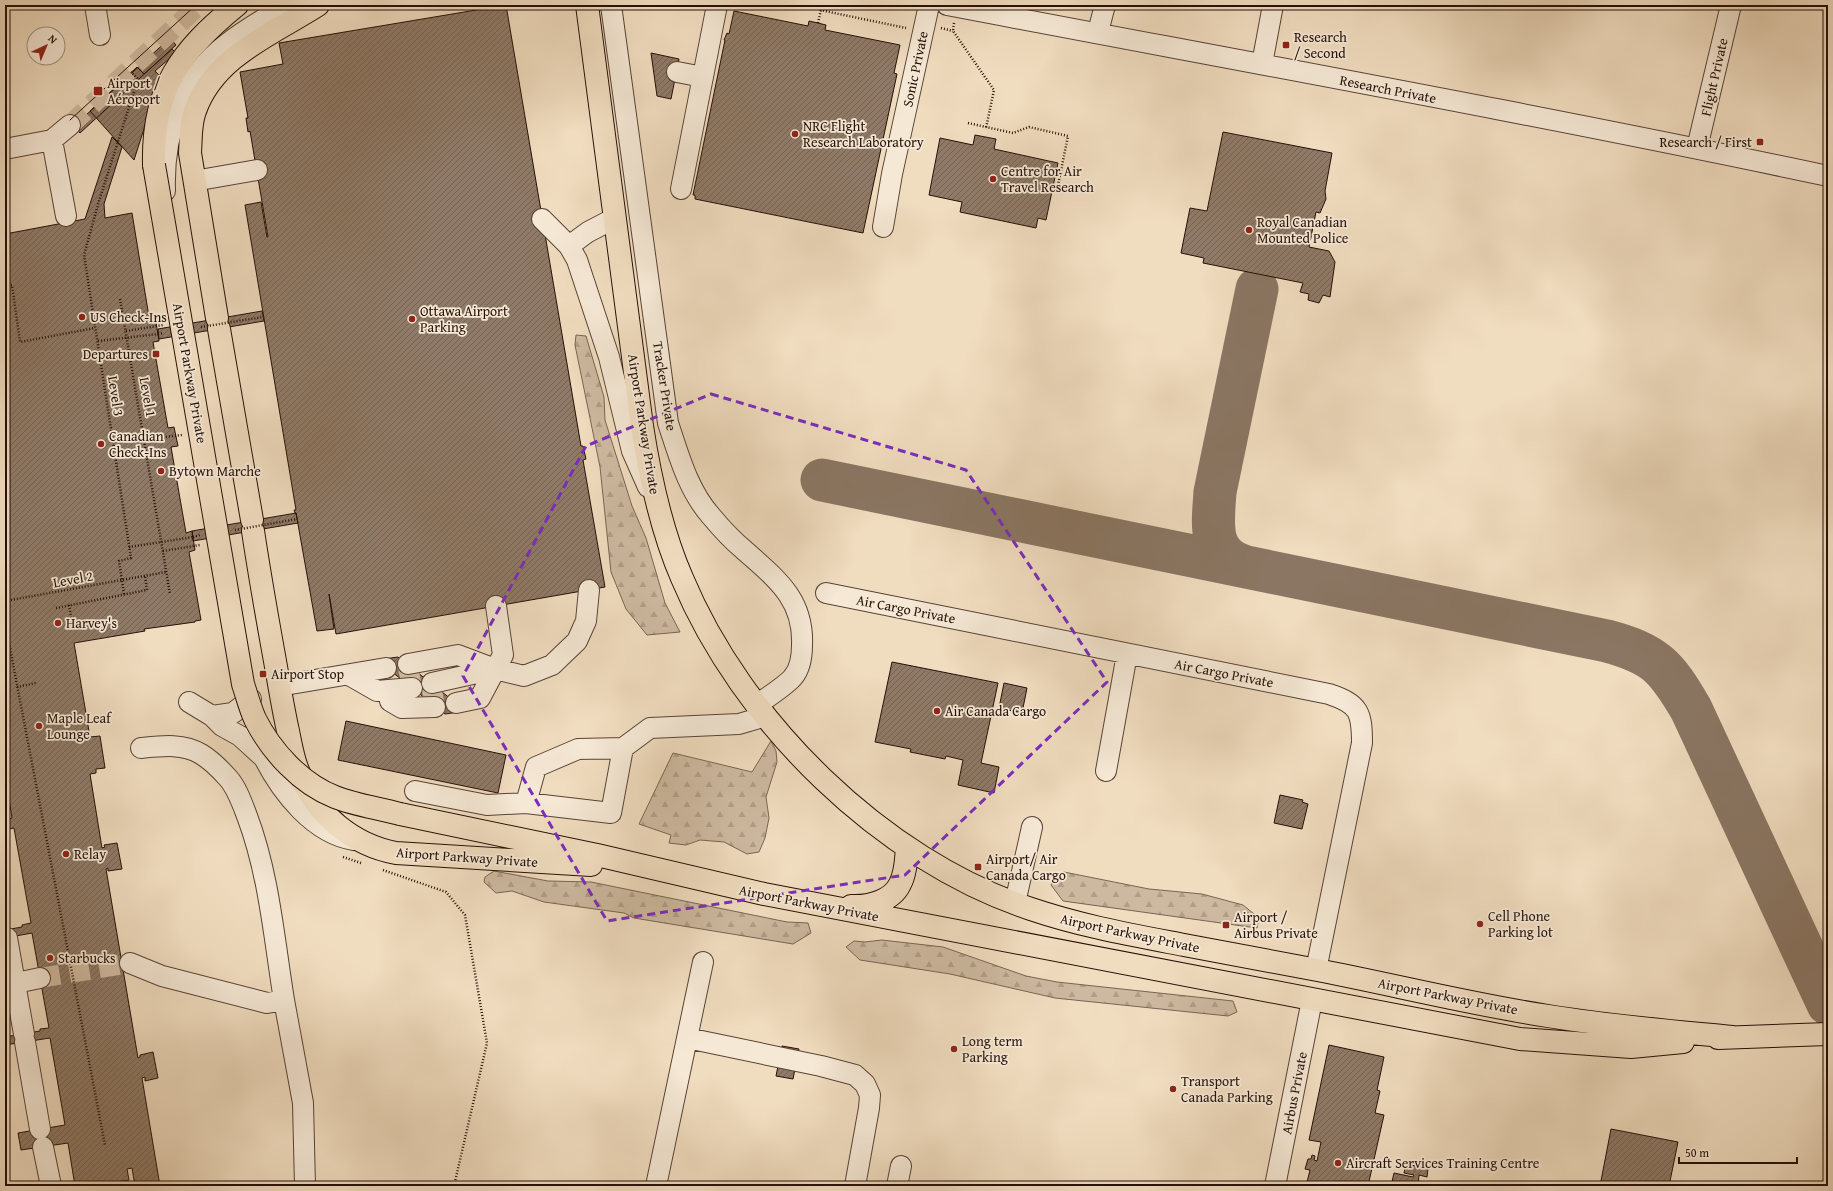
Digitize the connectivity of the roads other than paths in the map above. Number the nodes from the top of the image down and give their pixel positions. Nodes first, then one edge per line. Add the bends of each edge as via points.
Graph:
1 (95, 5) edge
2 (237, 5) edge
3 (287, 5) edge
4 (318, 5) edge
5 (578, 5) edge
6 (587, 5) edge
7 (611, 5) edge
8 (717, 5) edge
9 (929, 5) edge
10 (1105, 5) edge
11 (1273, 5) edge
12 (1731, 5) edge
13 (952, 6) edge
14 (1098, 32) junction
15 (100, 35) dead end
16 (593, 44) junction
17 (1262, 64) junction
18 (677, 72) dead end
19 (703, 77) junction
20 (70, 125) tunnel mouth
21 (52, 140) junction
22 (1697, 148) junction
23 (5, 149) edge
24 (257, 170) dead end
25 (1828, 176) edge
26 (194, 181) junction
27 (681, 189) dead end
28 (541, 212) dead end
29 (66, 216) dead end
30 (615, 218) junction
31 (883, 228) dead end
32 (565, 241) junction
33 (658, 509) junction
34 (589, 590) dead end
35 (826, 593) dead end
36 (496, 606) dead end
37 (1127, 654) junction
38 (495, 669) junction
39 (421, 685) junction
40 (279, 686) junction
41 (370, 687) junction
42 (251, 699) junction
43 (188, 702) dead end
44 (761, 710) junction
45 (212, 716) junction
46 (141, 748) dead end
47 (623, 748) junction
48 (263, 757) junction
49 (1106, 771) dead end
50 (415, 791) dead end
51 (526, 803) junction
52 (1032, 827) dead end
53 (359, 841) junction
54 (907, 846) junction
55 (667, 872) junction
56 (1015, 903) junction
57 (812, 904) junction
58 (6, 931) edge
59 (703, 962) dead end
60 (130, 963) tunnel mouth
61 (1316, 970) junction
62 (40, 978) tunnel mouth
63 (16, 983) junction
64 (284, 1000) junction
65 (1312, 1000) junction
66 (1828, 1034) edge
67 (1732, 1037) junction
68 (687, 1038) junction
69 (901, 1166) dead end
70 (50, 1186) edge
71 (305, 1186) edge
72 (656, 1186) edge
73 (855, 1186) edge
74 (897, 1186) edge
75 (1275, 1186) edge

1 - 15 street
2 - 55 highway, Airport Parkway Private, bridge via 191,46 179,63 160,104 154,149 155,173 243,684 259,726 294,771 333,796 400,814
3 - 42 street via 228,42 214,54 189,85 172,124 164,177 166,203
4 - 26 highway, Airport Parkway Private via 241,52 213,76 194,112 191,127 190,153
5 - 16 highway, Airport Parkway Private
6 - 16 highway, Airport Parkway Private
7 - 44 street, Tracker Private via 668,423 687,477 696,494 710,515 741,548 783,585 792,598 802,626 802,653 793,678
8 - 19 street
9 - 31 street, Sonic Private via 892,174
10 - 14 street
11 - 17 street
12 - 22 street, Flight Private
13 - 14 street, Research Private
14 - 17 street, Research Private
16 - 30 highway, Airport Parkway Private
17 - 22 street, Research Private
18 - 19 street
19 - 27 street
20 - 21 street
21 - 23 street
21 - 29 street
22 - 25 street, Research Private
24 - 26 street
26 - 40 highway, Airport Parkway Private
28 - 32 street
30 - 32 street
30 - 33 highway, Airport Parkway Private via 642,426
32 - 33 street via 577,260 609,357 632,451
33 - 44 highway, Airport Parkway Private via 675,561 696,609 721,654
34 - 38 street via 586,622 577,641 552,665 524,676
35 - 37 street, Air Cargo Private
36 - 38 street via 503,655
37 - 49 street
37 - 61 street, Air Cargo Private via 1329,694 1350,703 1360,715 1362,743
38 - 39 street
38 - 39 street via 475,662
38 - 39 street via 480,698
39 - 41 street
39 - 41 street
39 - 41 street via 402,708
40 - 41 street
40 - 53 highway, Airport Parkway Private via 299,774 324,812
42 - 45 street via 233,713
42 - 48 street
43 - 45 street
44 - 47 street via 739,724 650,728
44 - 54 highway, Airport Parkway Private via 798,754 838,792 880,828
45 - 48 street
46 - 64 street via 167,745 199,753 215,764 237,792 262,864
47 - 51 street via 578,749 536,767
47 - 51 street via 611,814
48 - 53 street via 289,796 310,818 328,832 343,839
50 - 51 street via 487,805
52 - 56 street
53 - 55 highway, Airport Parkway Private via 379,850 396,853
54 - 56 highway, Airport Parkway Private via 944,870
54 - 57 highway via 900,884 894,893 884,900 857,907
55 - 57 highway, Airport Parkway Private
56 - 61 highway, Airport Parkway Private via 1112,932
57 - 65 highway, Airport Parkway Private
58 - 63 street
59 - 68 street
60 - 64 street via 162,976 266,1003
61 - 65 highway
61 - 67 highway, Airport Parkway Private via 1546,1016
62 - 63 street
63 - 70 street
64 - 71 street via 303,1103
65 - 67 highway, Airport Parkway Private via 1520,1039 1585,1045 1631,1047
65 - 75 street, Airbus Private
66 - 67 highway, Airport Parkway Private
68 - 72 street
68 - 73 street via 821,1066 855,1075 860,1079 870,1095
69 - 74 street

